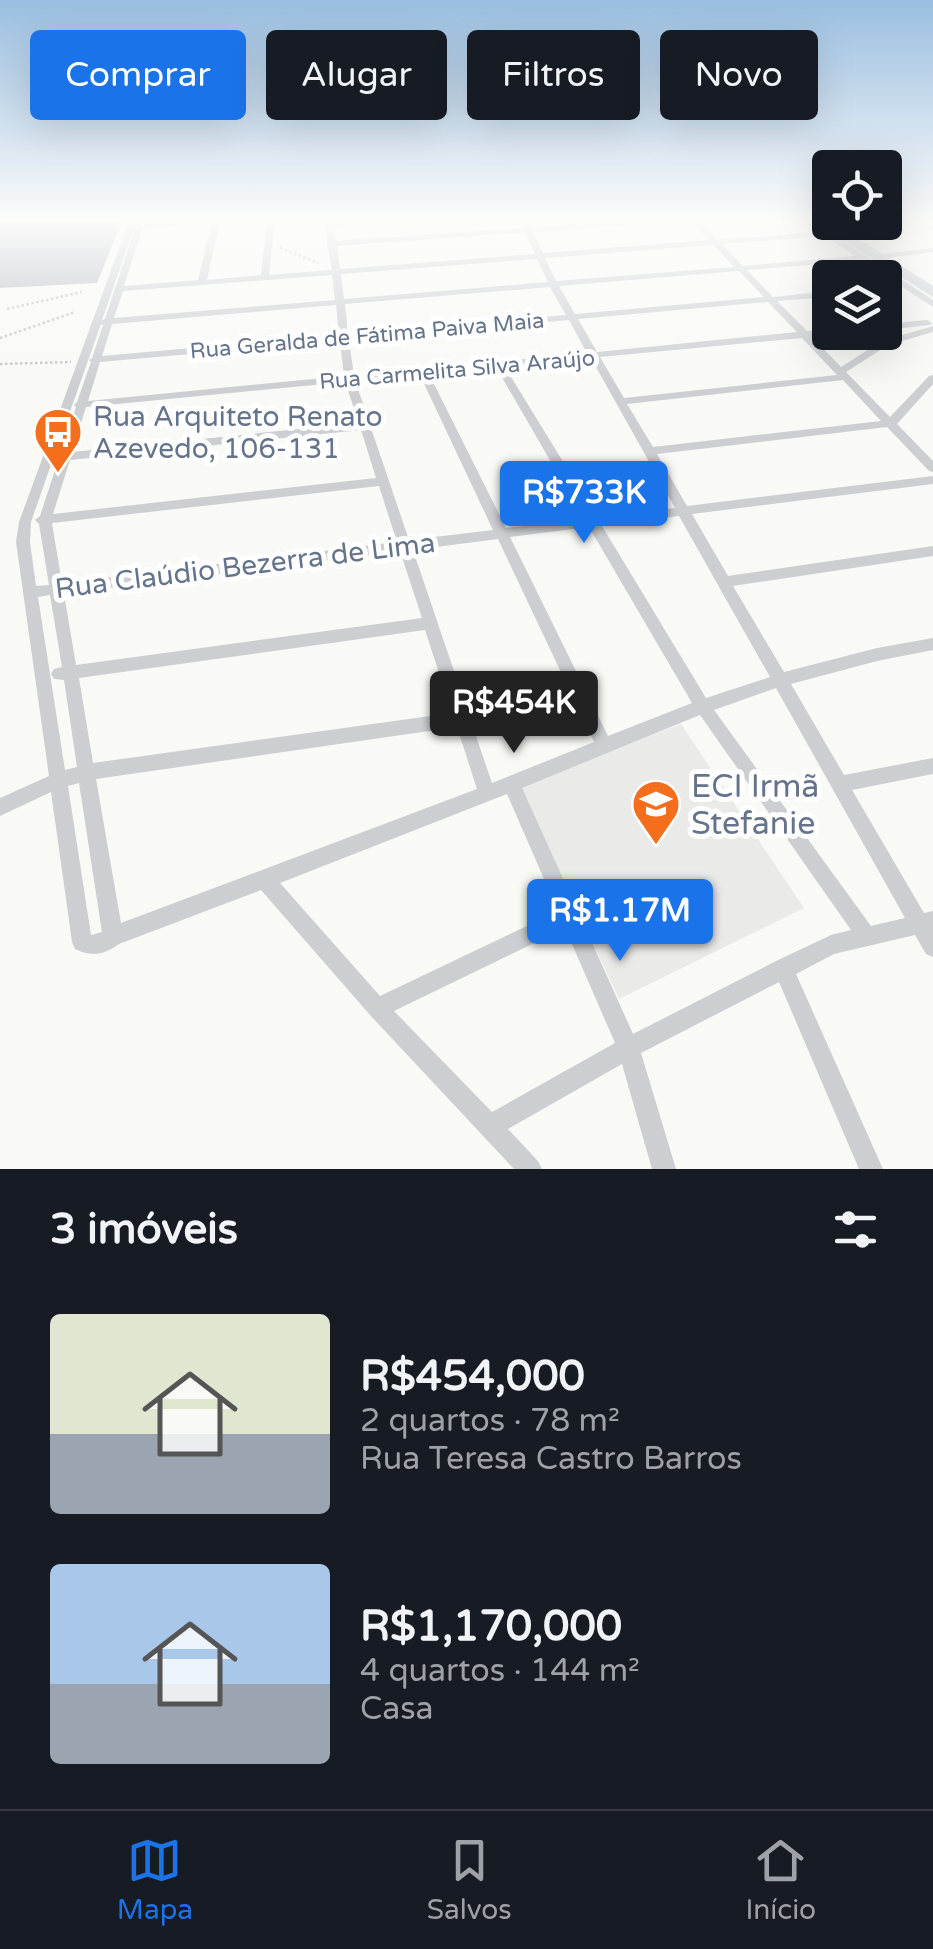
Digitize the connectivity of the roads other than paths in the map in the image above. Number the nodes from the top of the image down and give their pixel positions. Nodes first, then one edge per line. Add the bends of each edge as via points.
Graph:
1 (114, 276) edge
2 (124, 276) edge
3 (203, 276) edge
4 (265, 276) joint
5 (270, 276) edge
6 (336, 276) edge
7 (549, 276) edge
8 (659, 276) edge
9 (747, 276) edge
10 (890, 276) edge
11 (202, 282) junction
12 (553, 284) junction
13 (908, 288) junction
14 (121, 289) junction
15 (902, 289) edge
16 (812, 295) edge
17 (769, 299) junction
18 (338, 303) junction
19 (933, 304) edge
20 (574, 317) junction
21 (111, 322) junction
22 (93, 324) junction
23 (933, 326) edge
24 (902, 327) edge
25 (812, 334) edge
26 (804, 335) junction
27 (342, 338) junction
28 (598, 356) junction
29 (100, 359) junction
30 (82, 360) junction
31 (498, 364) junction
32 (423, 371) junction
33 (843, 374) junction
34 (349, 378) junction
35 (933, 378) edge
36 (622, 401) junction
37 (76, 406) junction
38 (892, 422) junction
39 (367, 426) junction
40 (652, 451) junction
41 (66, 456) junction
42 (48, 458) junction
43 (933, 468) edge
44 (933, 480) edge
45 (385, 482) junction
46 (686, 511) junction
47 (45, 519) junction
48 (25, 522) junction
49 (594, 522) junction
50 (502, 532) junction
51 (403, 544) junction
52 (933, 551) edge
53 (724, 582) junction
54 (56, 588) junction
55 (34, 592) junction
56 (430, 624) junction
57 (933, 644) edge
58 (68, 672) junction
59 (45, 678) junction
60 (777, 678) junction
61 (703, 707) junction
62 (461, 719) junction
63 (602, 743) junction
64 (933, 766) edge
65 (89, 772) junction
66 (59, 780) junction
67 (512, 784) junction
68 (842, 784) junction
69 (487, 793) junction
70 (0, 807) edge
71 (266, 880) junction
72 (572, 916) junction
73 (927, 922) edge
74 (865, 934) junction
75 (113, 936) junction
76 (933, 946) edge
77 (783, 968) junction
78 (377, 1008) junction
79 (628, 1048) junction
80 (491, 1126) junction
81 (530, 1169) edge
82 (664, 1169) edge
83 (871, 1169) edge

1 - 22 street
2 - 14 street
3 - 11 street
4 - 5 street
4 - 11 street
6 - 18 street
7 - 12 street
8 - 12 street
9 - 17 street
10 - 13 street
11 - 14 street
12 - 18 street
12 - 20 street
13 - 15 street
13 - 19 street
14 - 21 street
16 - 17 street, Rua Geralda de Fátima Paiva Maia
17 - 20 street, Rua Geralda de Fátima Paiva Maia
17 - 26 street
18 - 21 street
18 - 27 street
20 - 27 street, Rua Geralda de Fátima Paiva Maia
20 - 28 street
21 - 22 street
21 - 29 street
22 - 30 street
23 - 24 street
23 - 33 street via 884,343
25 - 26 street, Rua Carmelita Silva Araújo
26 - 28 street, Rua Carmelita Silva Araújo
26 - 33 street
27 - 29 street, Rua Geralda de Fátima Paiva Maia
27 - 34 street
28 - 31 street, Rua Carmelita Silva Araújo
28 - 36 street
29 - 30 street, Rua Geralda de Fátima Paiva Maia
29 - 37 street
30 - 37 street
31 - 32 street, Rua Carmelita Silva Araújo
31 - 49 street
32 - 34 street, Rua Carmelita Silva Araújo
32 - 50 street
33 - 36 street
33 - 38 street
34 - 37 street, Rua Carmelita Silva Araújo
34 - 39 street
35 - 38 street
36 - 40 street
37 - 41 street
37 - 42 street
38 - 40 street
38 - 43 street
39 - 41 street
39 - 45 street
40 - 46 street
41 - 42 street
41 - 47 street
42 - 48 street
44 - 46 street, Rua Claúdio Bezerra de Lima
45 - 47 street
45 - 51 street
46 - 49 street, Rua Claúdio Bezerra de Lima
46 - 53 street
47 - 48 street
47 - 54 street
48 - 55 street
49 - 50 street, Rua Claúdio Bezerra de Lima
49 - 61 street
50 - 51 street, Rua Claúdio Bezerra de Lima
50 - 63 street
51 - 54 street, Rua Claúdio Bezerra de Lima
51 - 56 street
52 - 53 street
53 - 60 street
54 - 55 street, Rua Claúdio Bezerra de Lima
54 - 58 street
55 - 59 street
56 - 58 street
56 - 62 street
57 - 60 street
58 - 59 street
58 - 65 street
59 - 66 street
60 - 61 street
60 - 68 street
61 - 63 street
61 - 74 street
62 - 65 street
62 - 69 street
63 - 67 street
64 - 68 street
65 - 66 street
65 - 75 street
66 - 70 street
66 - 75 street via 82,942 97,945
67 - 69 street
67 - 72 street
68 - 73 street
69 - 71 street
71 - 75 street
71 - 78 street
72 - 78 street
72 - 79 street
73 - 74 street
73 - 76 street
74 - 77 street
77 - 79 street
77 - 83 street
78 - 80 street
79 - 80 street
79 - 82 street
80 - 81 street

